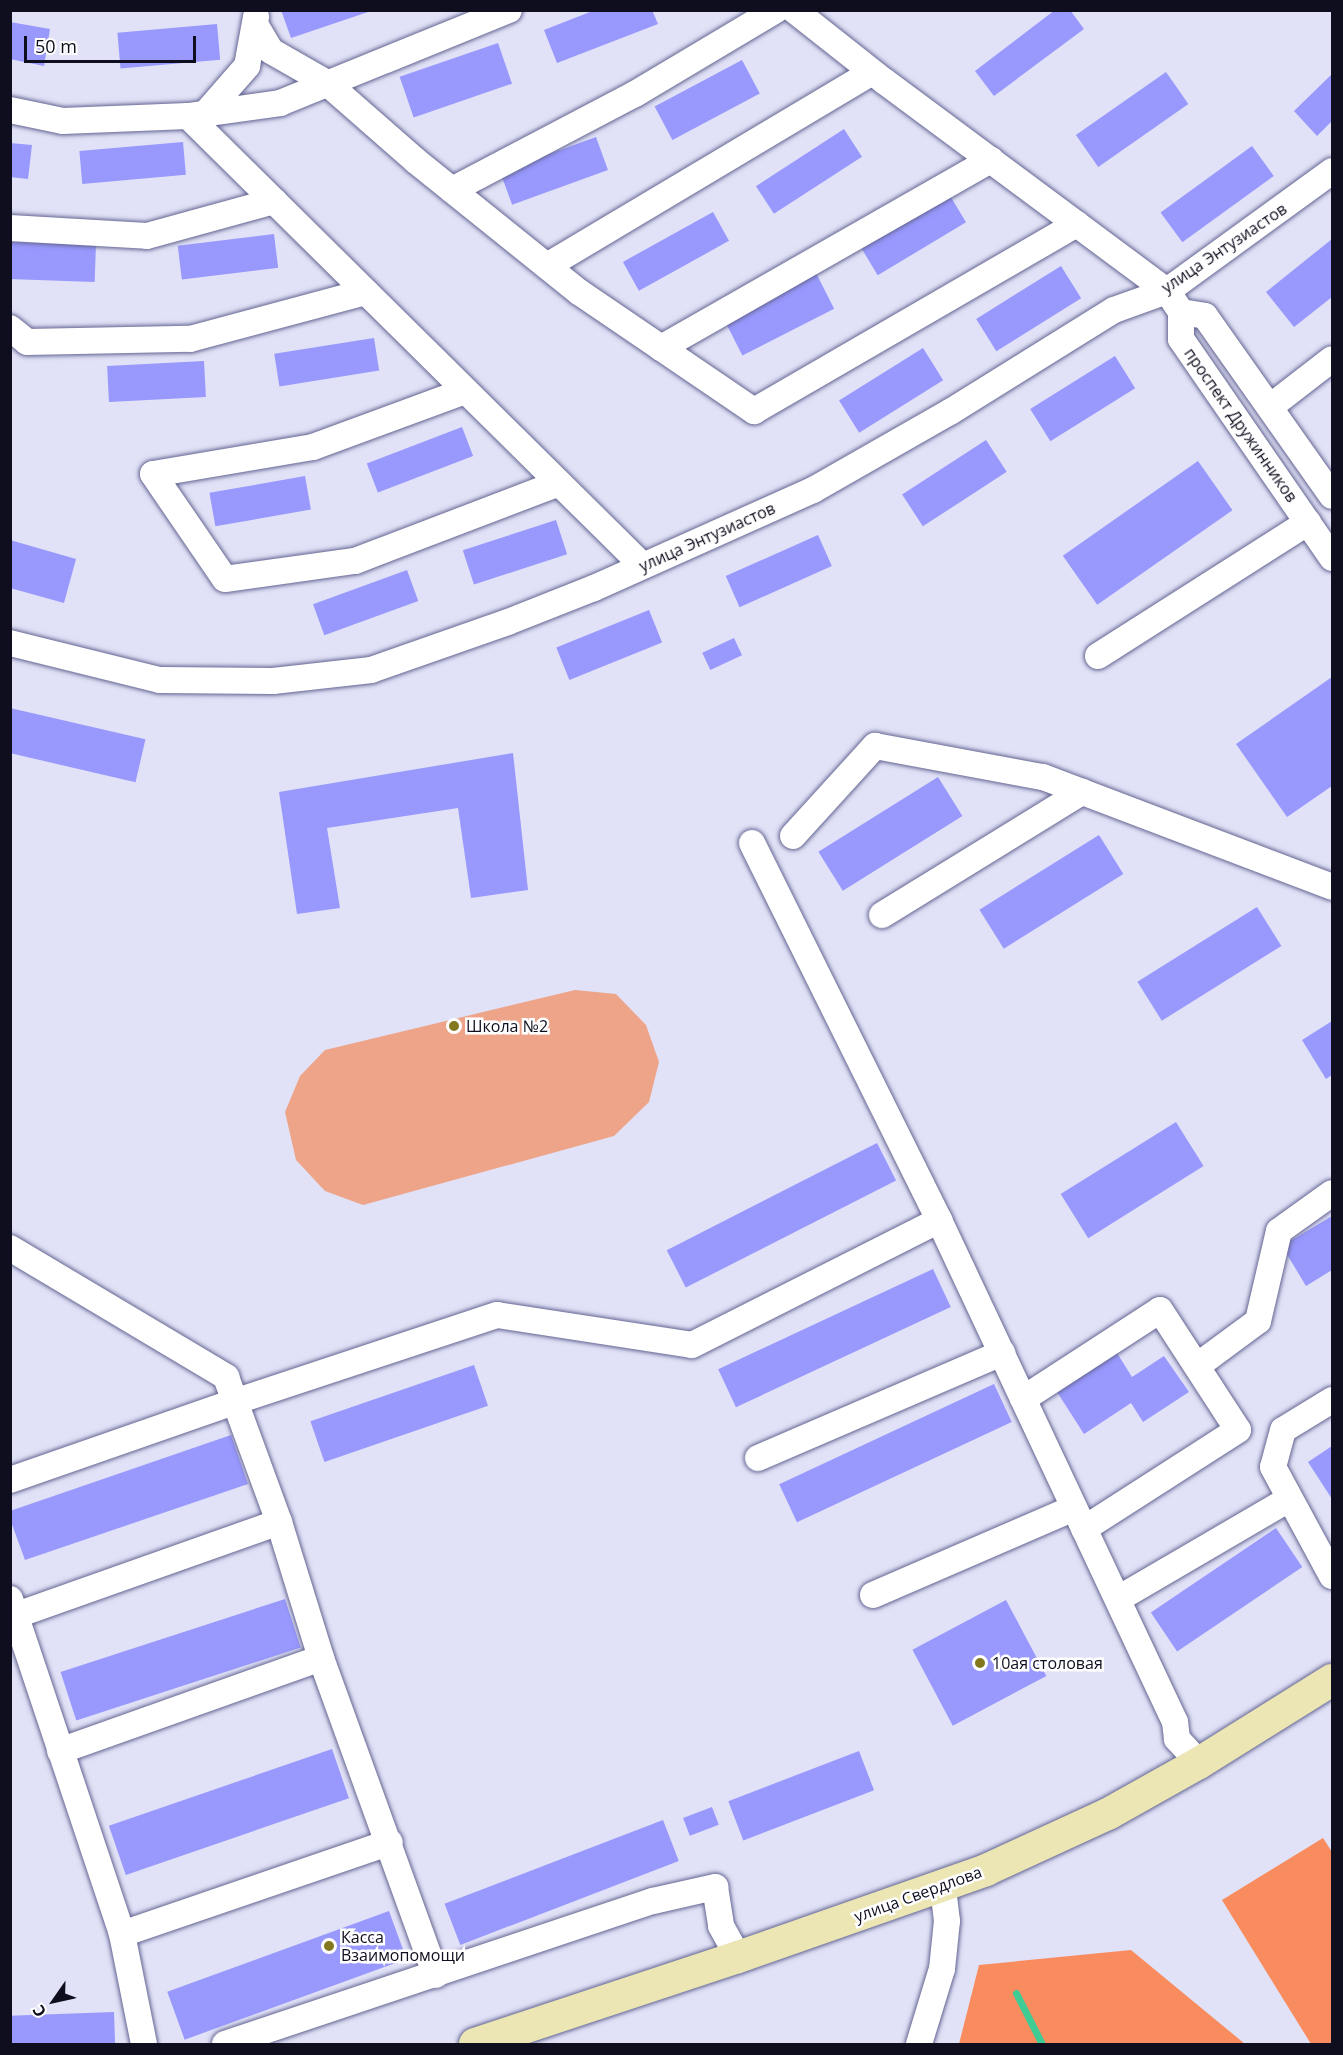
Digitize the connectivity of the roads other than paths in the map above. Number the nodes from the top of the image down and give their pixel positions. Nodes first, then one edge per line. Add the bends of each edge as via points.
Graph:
1 (509, 10) edge
2 (776, 10) edge
3 (794, 10) edge
4 (256, 18) edge
5 (872, 72) junction
6 (327, 83) junction
7 (10, 110) edge
8 (196, 115) junction
9 (991, 160) junction
10 (1332, 171) edge
11 (452, 190) junction
12 (274, 201) junction
13 (1077, 224) junction
14 (10, 228) edge
15 (547, 266) junction
16 (1167, 291) junction
17 (366, 292) junction
18 (1181, 312) junction
19 (10, 328) edge
20 (661, 348) junction
21 (1332, 359) edge
22 (465, 391) junction
23 (1270, 407) junction
24 (559, 483) junction
25 (1332, 495) edge
26 (1308, 522) junction
27 (1332, 558) edge
28 (642, 565) junction
29 (10, 643) edge
30 (1098, 656) dead end
31 (1082, 792) junction
32 (794, 836) dead end
33 (752, 843) dead end
34 (1332, 887) edge
35 (882, 915) dead end
36 (1332, 1193) edge
37 (939, 1220) junction
38 (10, 1248) edge
39 (1002, 1353) junction
40 (1197, 1366) junction
41 (1023, 1399) junction
42 (1332, 1400) edge
43 (237, 1401) junction
44 (758, 1458) dead end
45 (10, 1480) edge
46 (1289, 1499) junction
47 (1079, 1518) junction
48 (279, 1522) junction
49 (1332, 1576) edge
50 (873, 1595) dead end
51 (1118, 1599) junction
52 (14, 1607) edge
53 (321, 1658) junction
54 (1332, 1680) edge
55 (60, 1751) junction
56 (1198, 1763) junction
57 (390, 1842) junction
58 (943, 1887) junction
59 (122, 1934) junction
60 (738, 1957) junction
61 (436, 1974) junction
62 (144, 2044) edge
63 (225, 2044) edge
64 (475, 2044) edge
65 (919, 2044) edge

1 - 6 street
2 - 11 street via 635,94
3 - 5 street
4 - 6 street via 271,51
4 - 8 street via 247,66
5 - 9 street
5 - 15 street
6 - 8 street via 280,103
6 - 11 street
7 - 8 street via 63,121
8 - 12 street
9 - 13 street
9 - 20 street
10 - 16 street, улица Энтузиастов
11 - 15 street
12 - 14 street via 147,236
12 - 17 street
13 - 16 street
13 - 20 street via 754,411
15 - 20 street
16 - 18 street
16 - 28 street, улица Энтузиастов via 1114,310 950,412 813,490
17 - 19 street via 190,339 27,342
17 - 22 street
18 - 23 street, проспект Дружинников via 1205,316
18 - 26 street, проспект Дружинников via 1181,339
21 - 23 street
22 - 24 street
22 - 24 street via 313,447 153,474 225,579 355,561
23 - 25 street, проспект Дружинников
24 - 28 street
26 - 27 street, проспект Дружинников
26 - 30 street
28 - 29 street, улица Энтузиастов via 508,622 371,670 273,681 160,680
31 - 32 street via 1043,777 875,746
31 - 34 street
31 - 35 street
33 - 37 street
36 - 40 street via 1279,1231 1258,1322
37 - 39 street
37 - 43 street via 692,1345 497,1315
38 - 43 street via 226,1377
39 - 41 street
39 - 44 street
40 - 41 street via 1160,1310
40 - 47 street via 1238,1430
41 - 47 street
42 - 46 street via 1283,1430 1273,1467
43 - 45 street
43 - 48 street
46 - 49 street
46 - 51 street
47 - 50 street
47 - 51 street
48 - 52 street
48 - 53 street
51 - 56 street via 1174,1722 1177,1739
52 - 55 street
53 - 55 street
53 - 57 street
54 - 56 main road, улица Свердлова
55 - 59 street
56 - 58 main road, улица Свердлова via 1108,1814
57 - 59 street
57 - 61 street
58 - 60 main road, улица Свердлова
58 - 65 street via 947,1921 942,1969
59 - 62 street
60 - 61 street via 721,1926 715,1887 653,1901
60 - 64 main road, улица Свердлова
61 - 63 street

